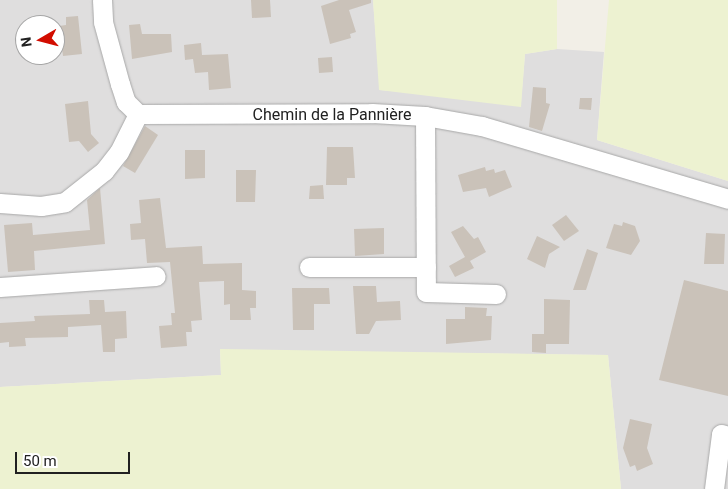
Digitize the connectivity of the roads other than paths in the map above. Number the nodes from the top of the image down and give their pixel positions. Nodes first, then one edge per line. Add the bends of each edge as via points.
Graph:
1 (102, 0) edge
2 (138, 114) junction
3 (425, 116) junction
4 (728, 199) edge
5 (0, 203) edge
6 (309, 267) dead end
7 (426, 267) junction
8 (156, 276) dead end
9 (0, 288) edge
10 (496, 294) dead end
11 (728, 436) edge
12 (714, 489) edge

1 - 2 street via 103,22 120,84 126,102
2 - 3 street, Chemin de la Pannière via 372,113
2 - 5 street via 104,171 65,202 40,206
3 - 4 street, Chemin de la Pannière via 482,126
3 - 7 street
6 - 7 street
7 - 10 street via 426,292
8 - 9 street
11 - 12 street via 721,434

